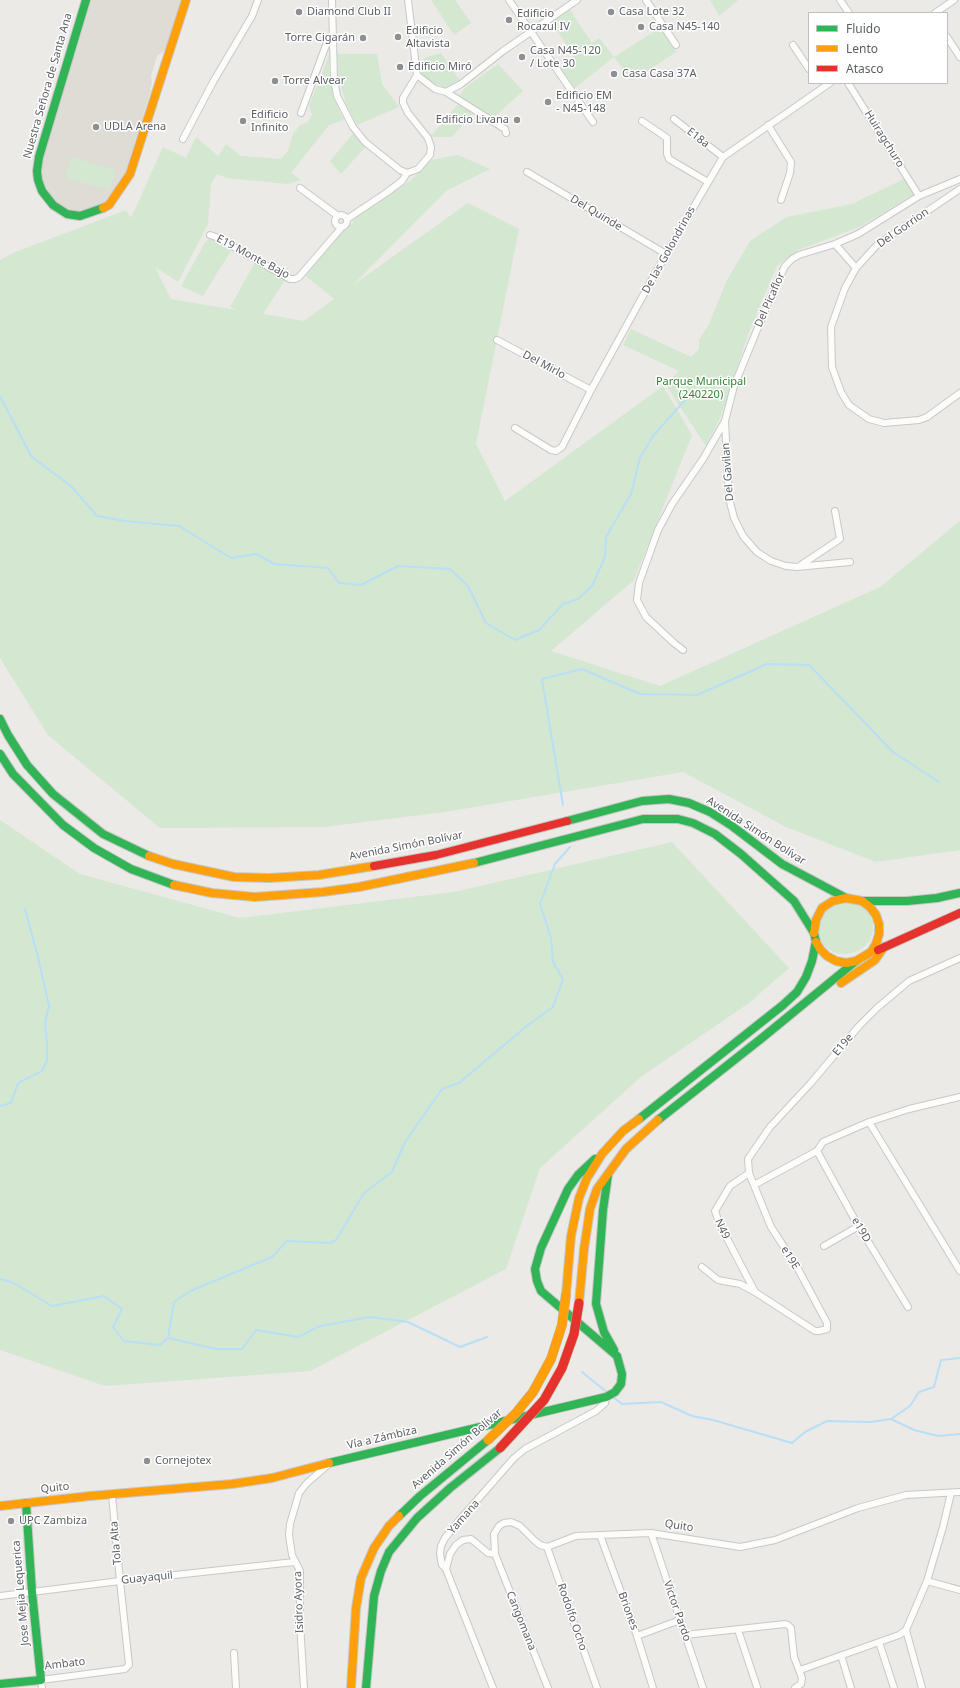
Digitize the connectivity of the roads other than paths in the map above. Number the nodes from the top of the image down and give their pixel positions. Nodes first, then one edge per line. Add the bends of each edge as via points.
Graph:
1 (86, 0) edge
2 (186, 0) edge
3 (258, 0) edge
4 (332, 0) edge
5 (509, 0) edge
6 (576, 0) edge
7 (646, 0) edge
8 (840, 0) edge
9 (954, 0) edge
10 (410, 1) edge
11 (848, 12) edge
12 (937, 12) edge
13 (531, 32) junction
14 (948, 38) edge
15 (334, 39) junction
16 (676, 45) dead end
17 (793, 45) dead end
18 (960, 57) edge
19 (808, 68) edge
20 (417, 75) junction
21 (849, 84) edge
22 (820, 86) edge
23 (446, 92) junction
24 (301, 113) dead end
25 (674, 119) dead end
26 (642, 121) dead end
27 (593, 122) dead end
28 (768, 125) junction
29 (506, 133) dead end
30 (182, 139) dead end
31 (723, 158) junction
32 (527, 172) dead end
33 (407, 173) junction
34 (960, 179) edge
35 (708, 182) junction
36 (300, 188) dead end
37 (960, 188) edge
38 (918, 196) junction
39 (781, 200) dead end
40 (338, 216) junction
41 (347, 219) junction
42 (342, 227) junction
43 (210, 235) dead end
44 (835, 244) junction
45 (666, 254) junction
46 (856, 268) junction
47 (497, 340) dead end
48 (734, 386) joint
49 (591, 390) junction
50 (960, 392) edge
51 (725, 421) junction
52 (515, 428) dead end
53 (835, 510) dead end
54 (850, 562) dead end
55 (797, 567) junction
56 (683, 650) dead end
57 (0, 719) edge
58 (0, 754) edge
59 (960, 893) edge
60 (846, 898) junction
61 (862, 901) junction
62 (960, 914) edge
63 (815, 937) junction
64 (884, 947) junction
65 (871, 952) junction
66 (960, 958) edge
67 (856, 961) junction
68 (762, 1038) junction
69 (959, 1099) edge
70 (869, 1122) junction
71 (817, 1151) junction
72 (602, 1154) junction
73 (748, 1159) joint
74 (608, 1172) junction
75 (749, 1173) junction
76 (754, 1185) junction
77 (859, 1226) junction
78 (824, 1246) dead end
79 (702, 1267) dead end
80 (960, 1271) edge
81 (755, 1292) junction
82 (908, 1307) dead end
83 (617, 1356) junction
84 (606, 1397) junction
85 (332, 1462) junction
86 (960, 1492) edge
87 (951, 1493) junction
88 (112, 1494) junction
89 (26, 1503) junction
90 (0, 1506) edge
91 (651, 1533) junction
92 (600, 1534) junction
93 (547, 1547) junction
94 (495, 1554) junction
95 (294, 1562) junction
96 (446, 1569) junction
97 (120, 1581) junction
98 (927, 1581) junction
99 (960, 1590) edge
100 (32, 1592) junction
101 (0, 1596) edge
102 (680, 1620) junction
103 (738, 1630) junction
104 (906, 1630) junction
105 (685, 1635) junction
106 (637, 1636) junction
107 (879, 1642) junction
108 (234, 1653) dead end
109 (841, 1655) junction
110 (130, 1663) joint
111 (800, 1670) junction
112 (0, 1684) edge
113 (42, 1684) edge
114 (758, 1687) dead end
115 (236, 1688) edge
116 (304, 1688) edge
117 (351, 1688) edge
118 (366, 1688) edge
119 (493, 1688) edge
120 (548, 1688) edge
121 (597, 1688) edge
122 (653, 1688) edge
123 (703, 1688) edge
124 (795, 1688) edge
125 (851, 1688) edge
126 (894, 1688) edge
127 (922, 1688) edge

1 - 2 main road, Nuestra Señora de Santa Ana via 39,157 37,172 42,191 53,205 67,214 80,216 95,212 109,204 127,179
3 - 30 street via 252,16 212,82
4 - 15 street
5 - 13 street
6 - 13 street
7 - 16 street
8 - 11 street
9 - 12 street
10 - 20 street
13 - 23 street via 461,84
13 - 27 street
14 - 18 street
15 - 24 street via 326,45
15 - 33 street via 334,79 337,96 344,111 365,142
17 - 19 street
20 - 23 street via 435,90
20 - 33 street via 403,98 403,103 428,138 431,147 430,155 418,169
21 - 38 street, Huiragchuro
22 - 28 street, De las Golondrinas
23 - 29 street via 505,129
25 - 31 street, E18a
26 - 35 street via 667,138 669,159
28 - 31 street, De las Golondrinas
28 - 39 street via 791,162
31 - 35 street, De las Golondrinas
32 - 45 street, Del Quinde
33 - 41 street via 402,181
34 - 38 street, Del Picaflor
35 - 45 street, De las Golondrinas
36 - 40 street
37 - 46 street, Del Gorrion via 877,245
38 - 44 street, Del Picaflor via 868,229
40 - 41 street via 343,215
40 - 42 street via 336,223
41 - 42 street
42 - 43 street, E19 Monte Bajo via 299,278 295,279 290,279
44 - 46 street
44 - 48 street, Del Picaflor via 799,255 785,266
45 - 49 street, De las Golondrinas
46 - 50 street, Del Gorrion via 845,288 831,327 832,367 849,405 869,419 884,422 919,420 927,417
47 - 49 street, Del Mirlo
48 - 51 street, Del Gavilan
49 - 52 street, De las Golondrinas via 562,447 556,451
51 - 55 street, Del Gavilan via 730,502 734,518 743,536 757,552 771,561
51 - 56 street via 658,530 639,583 637,600 646,617
53 - 55 street via 840,539
54 - 55 street, Del Gavilan
57 - 60 main road, Avenida Simón Bolívar via 27,764 53,794 103,834 142,854 203,871 234,877 319,875 436,855 642,801 669,799 689,803 710,812 782,864
58 - 63 main road via 26,789 63,825 94,848 132,870 174,885 212,893 254,897 323,892 495,859 643,819 678,819 715,834 741,854 794,901
59 - 61 main road via 907,901
60 - 61 main road
60 - 63 main road via 833,901 822,908 816,920
61 - 65 main road via 876,915 879,924 878,939
62 - 64 main road
63 - 67 main road via 820,949 827,956 846,963
63 - 72 main road, Avenida Simón Bolívar via 812,961 806,977 796,992 623,1131
64 - 65 main road
64 - 68 main road via 875,960 780,1030
65 - 67 main road
66 - 73 street, E19e via 909,981 877,1008 770,1127
67 - 68 main road
68 - 74 main road via 655,1122 626,1149
69 - 70 street via 903,1110
70 - 71 street via 823,1142
70 - 80 street
71 - 76 street
71 - 77 street, e19D
72 - 83 main road via 588,1165 568,1189 541,1248 536,1269 537,1281 542,1291
72 - 117 main road, Avenida Simón Bolívar, bridge via 587,1178 579,1198 571,1236 562,1325 551,1359 533,1392 516,1413 488,1440 420,1496 390,1526 374,1548 362,1578 356,1608
73 - 75 street, e19E
74 - 83 main road via 596,1304 604,1332
74 - 118 main road, bridge via 597,1189 590,1209 574,1334 562,1368 544,1400 500,1448 422,1513 390,1552 374,1596
75 - 76 street, e19E
75 - 81 street, N49 via 730,1186 715,1211
76 - 81 street, e19E via 771,1227 797,1267 827,1323 827,1329 815,1331
77 - 78 street
77 - 82 street, e19D
79 - 81 street via 718,1280 740,1284
83 - 84 main road, Vía a Zámbiza via 622,1374 621,1384 615,1392
84 - 85 main road, Vía a Zámbiza
84 - 96 street, Yamana via 605,1402 596,1410 537,1442 514,1458 445,1538 440,1554 442,1565
85 - 88 main road, Vía a Zámbiza via 272,1478 232,1484
85 - 95 street, Isidro Ayora via 312,1478 299,1493 289,1535
86 - 87 street, Quito
87 - 91 street, Quito via 906,1495 858,1508 775,1540 740,1547
87 - 98 street
88 - 89 main road, Quito
88 - 97 street, Tola Alta
89 - 90 main road, Quito
89 - 100 main road, Jose Mejia Lequerica
91 - 92 street, Quito
91 - 102 street, Victor Pardo
92 - 93 street, Quito via 576,1536
92 - 106 street, Briones
93 - 94 street via 540,1545 520,1526 511,1522 499,1526 494,1534
93 - 121 street, Rodolfo Ocho
94 - 96 street via 488,1553 471,1539 463,1540 450,1554
94 - 120 street, Cangomana
95 - 97 street, Guayaquil
95 - 116 street, Isidro Ayora via 300,1571
96 - 119 street, Yamana
97 - 100 street, Guayaquil
97 - 110 street, Tola Alta
98 - 99 street
98 - 104 street
100 - 101 street, Guayaquil
100 - 113 main road, Jose Mejia Lequerica
102 - 105 street, Victor Pardo
102 - 106 street
103 - 105 street
103 - 111 street via 788,1625 791,1628 794,1657
103 - 114 street
104 - 107 street
104 - 127 street
105 - 123 street, Victor Pardo
106 - 122 street, Briones
107 - 109 street
107 - 126 street
108 - 115 street
109 - 111 street
109 - 125 street
110 - 113 street, Ambato via 125,1669
111 - 124 street via 802,1682
112 - 113 main road, Ambato

